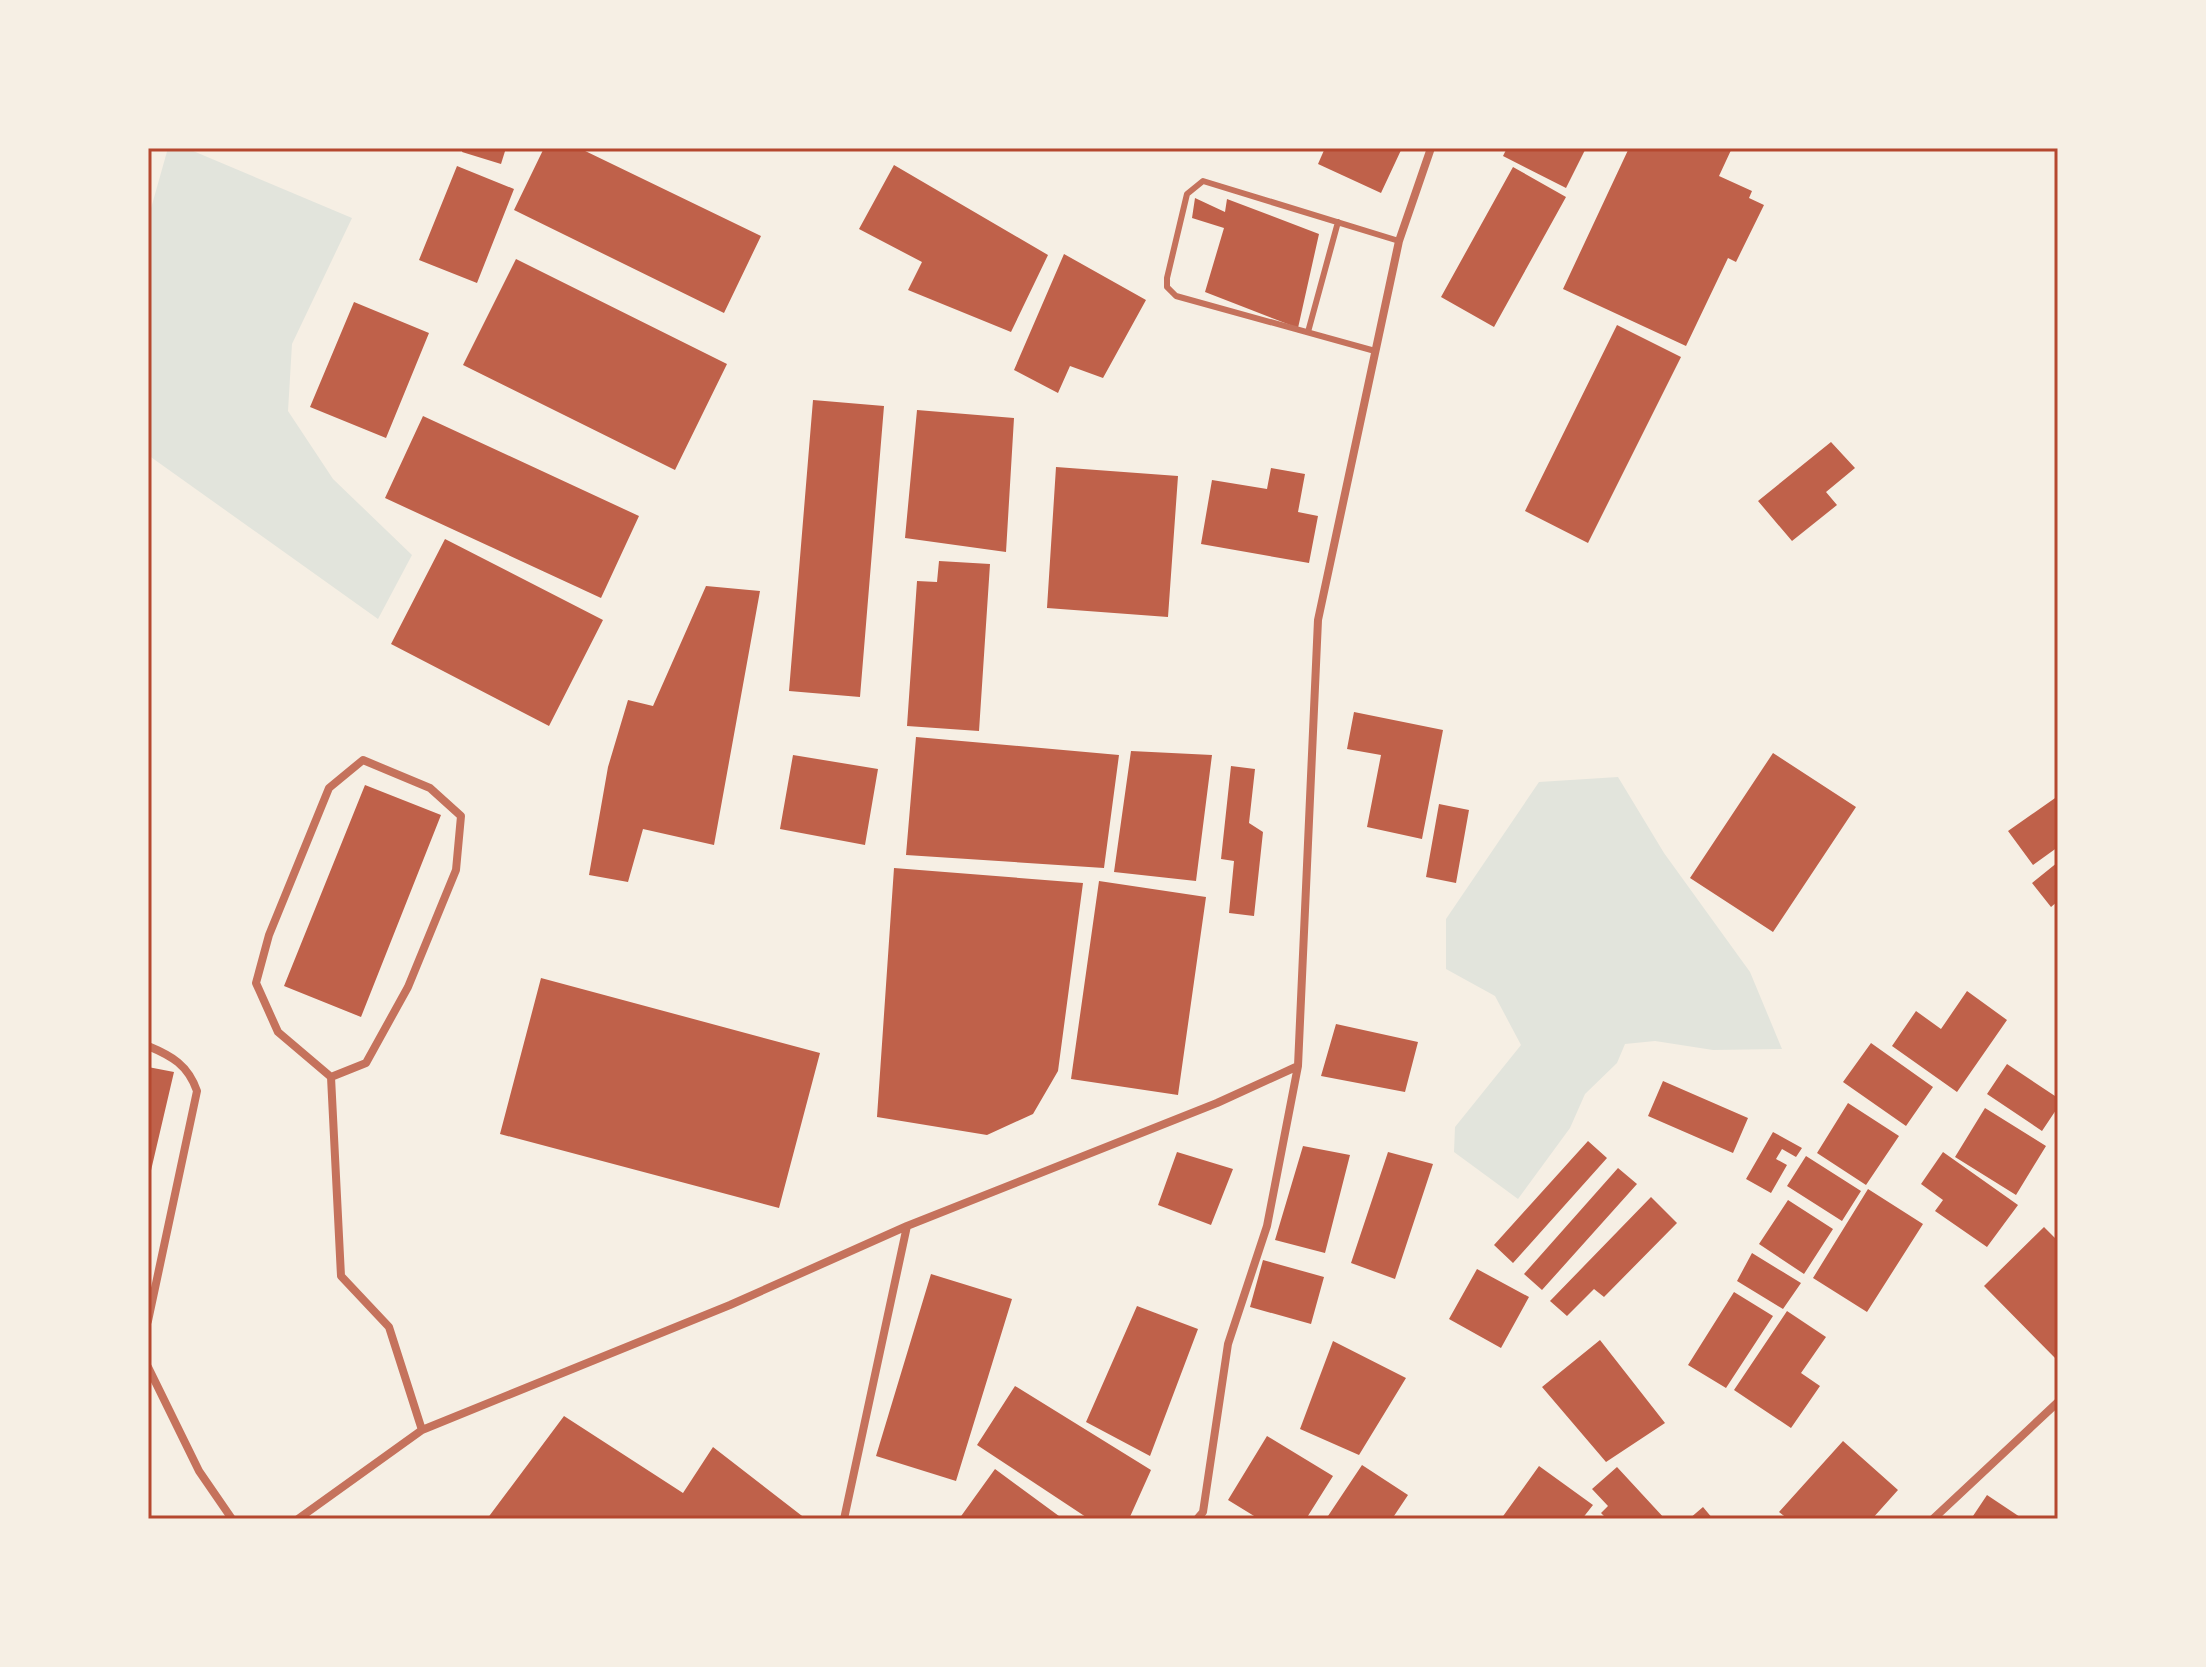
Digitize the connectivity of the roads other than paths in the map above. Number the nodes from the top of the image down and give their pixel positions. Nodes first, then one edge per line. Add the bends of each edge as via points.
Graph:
1 (1431, 148) edge
2 (1338, 222) junction
3 (1399, 241) junction
4 (1308, 332) junction
5 (1375, 351) junction
6 (148, 1046) edge
7 (1298, 1066) junction
8 (331, 1077) junction
9 (907, 1226) junction
10 (148, 1321) edge
11 (148, 1367) edge
12 (2058, 1402) edge
13 (422, 1430) junction
14 (1200, 1516) edge
15 (232, 1519) edge
16 (298, 1519) edge
17 (844, 1519) edge
18 (1214, 1519) edge
19 (1933, 1519) edge

1 - 3 street
2 - 3 lane
2 - 4 lane
2 - 4 lane via 1203,181 1187,194 1167,287 1176,296
3 - 5 street
4 - 5 lane
5 - 7 street via 1318,620
6 - 10 street via 174,1057 191,1074 197,1091
7 - 9 street
7 - 14 street via 1267,1226 1228,1344
8 - 8 street via 278,1032 256,983 269,935 329,788 363,760 430,788 461,816 456,870 408,987 366,1063
8 - 13 street via 341,1276 389,1327
9 - 13 street via 730,1305
9 - 17 street
11 - 15 street via 199,1471
12 - 19 street
13 - 16 street
14 - 18 street

